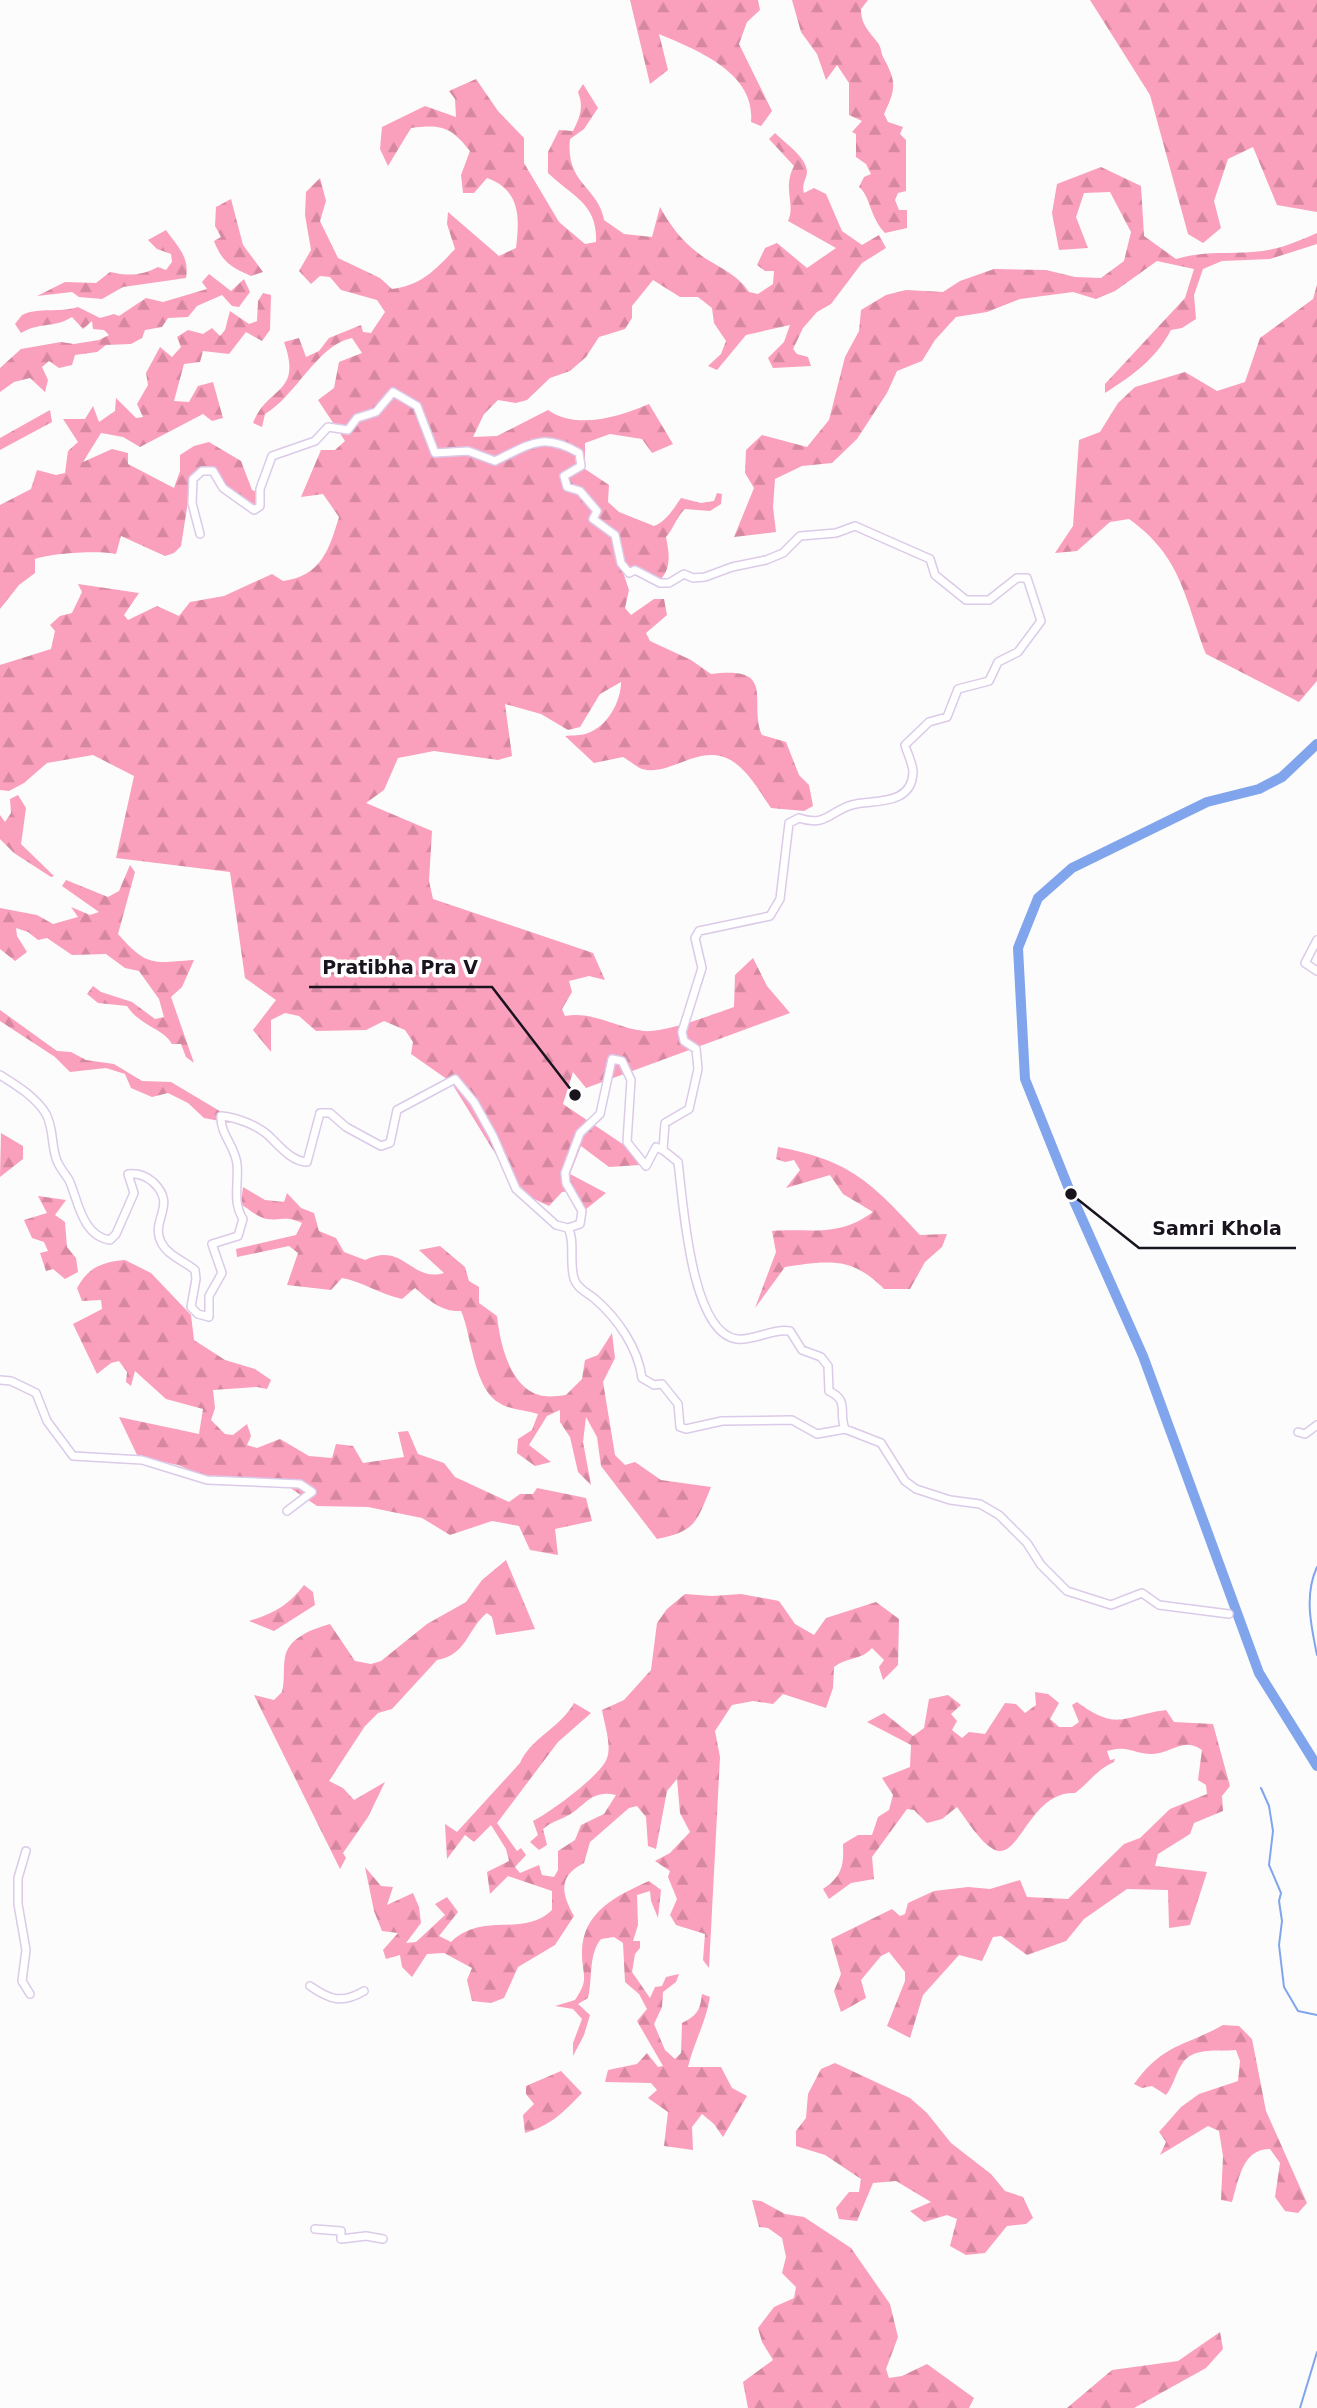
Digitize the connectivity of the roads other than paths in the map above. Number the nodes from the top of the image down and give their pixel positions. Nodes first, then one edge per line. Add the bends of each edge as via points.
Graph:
1 (200, 534) dead end
2 (1317, 940) edge
3 (1317, 971) edge
4 (0, 1075) edge
5 (663, 1150) junction
6 (568, 1227) junction
7 (0, 1380) edge
8 (1317, 1425) edge
9 (845, 1429) junction
10 (1298, 1432) dead end
11 (287, 1511) dead end
12 (1229, 1614) dead end
13 (26, 1851) dead end
14 (310, 1986) dead end
15 (364, 1991) dead end
16 (30, 1994) dead end
17 (315, 2229) dead end
18 (383, 2239) dead end

1 - 5 street via 192,503 193,479 202,471 213,471 223,488 254,510 260,506 260,489 272,456 315,441 328,428 348,430 357,418 376,412 393,392 417,406 435,453 468,451 495,461 537,441 556,440 579,453 581,466 564,476 567,487 580,491 597,511 593,519 615,535 621,563 629,573 635,570 660,583 684,574 705,577 766,560 783,553 800,537 855,526 930,559 934,575 967,600 989,600 1017,578 1027,578 1041,621 1018,652 998,662 989,681 958,689 947,717 929,722 905,745 913,772 907,788 884,803 855,804 819,822 799,818 789,823 780,899 770,916 699,931 695,938 702,968 682,1032 684,1041 696,1049 698,1069 690,1109 664,1123
2 - 3 street via 1305,963
4 - 6 street via 45,1113 57,1160 80,1212 96,1234 110,1240 116,1234 134,1193 128,1174 150,1179 162,1192 161,1242 195,1270 191,1307 209,1317 209,1296 222,1273 212,1244 237,1236 243,1219 235,1206 237,1161 223,1134 221,1115 252,1126 298,1161 307,1162 320,1113 330,1113 381,1146 390,1143 397,1110 455,1079 493,1136 516,1189 556,1225
5 - 6 street via 656,1147 646,1166 628,1142 631,1080 622,1061 612,1059 600,1114 580,1133 565,1173 582,1211 580,1224
5 - 9 street via 678,1162 685,1236 707,1314 719,1331 737,1339 778,1329 790,1331 802,1350 821,1357 830,1374 829,1391 844,1405
6 - 9 street via 573,1278 612,1315 640,1362 642,1378 662,1384 678,1404 680,1427 792,1420 817,1434
7 - 11 street via 36,1393 47,1421 73,1455 142,1461 207,1480 300,1485 312,1492
8 - 10 street via 1304,1434
9 - 12 street via 881,1443 905,1481 916,1489 980,1504 999,1515 1067,1591 1111,1605 1142,1593 1159,1605
13 - 16 street via 18,1904 26,1950 22,1981
14 - 15 street via 335,2001
17 - 18 street via 341,2231 341,2239

